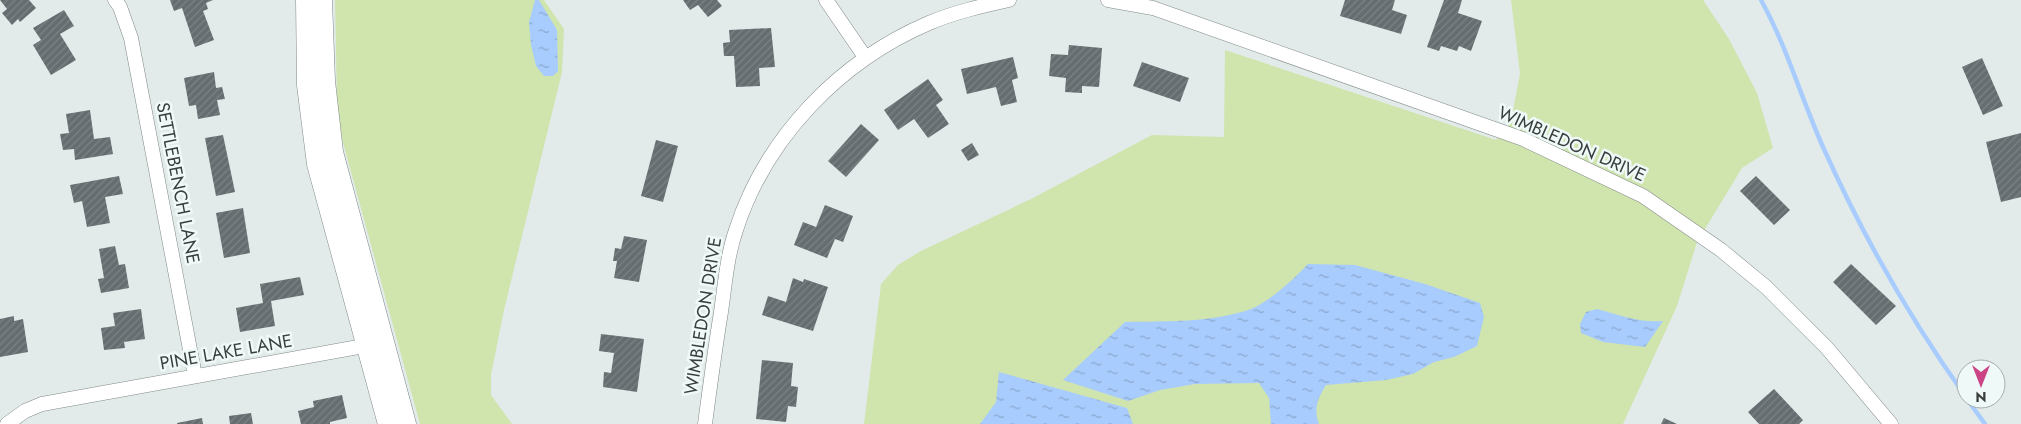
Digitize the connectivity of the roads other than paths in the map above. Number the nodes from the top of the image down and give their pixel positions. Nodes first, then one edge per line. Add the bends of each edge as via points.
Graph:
1 (115, 0) edge
2 (306, 0) edge
3 (322, 0) edge
4 (826, 0) edge
5 (1009, 0) edge
6 (1108, 0) edge
7 (865, 57) junction
8 (375, 344) junction
9 (195, 376) junction
10 (7, 424) edge
11 (388, 424) edge
12 (406, 424) edge
13 (705, 424) edge
14 (1891, 424) edge

1 - 9 street, SETTLEBENCH LANE via 131,38
2 - 8 street via 307,85 314,148
3 - 8 street via 325,81 333,152
4 - 7 street
5 - 7 street, WIMBLEDON DRIVE via 968,9 929,23
6 - 14 street, WIMBLEDON DRIVE via 1153,8 1523,139 1643,196 1721,250 1766,287 1827,348
7 - 13 street, WIMBLEDON DRIVE via 804,112 778,145 756,183 736,230 728,265
8 - 9 street, PINE LAKE LANE
8 - 11 street
8 - 12 street
9 - 10 street, PINE LAKE LANE via 42,404

